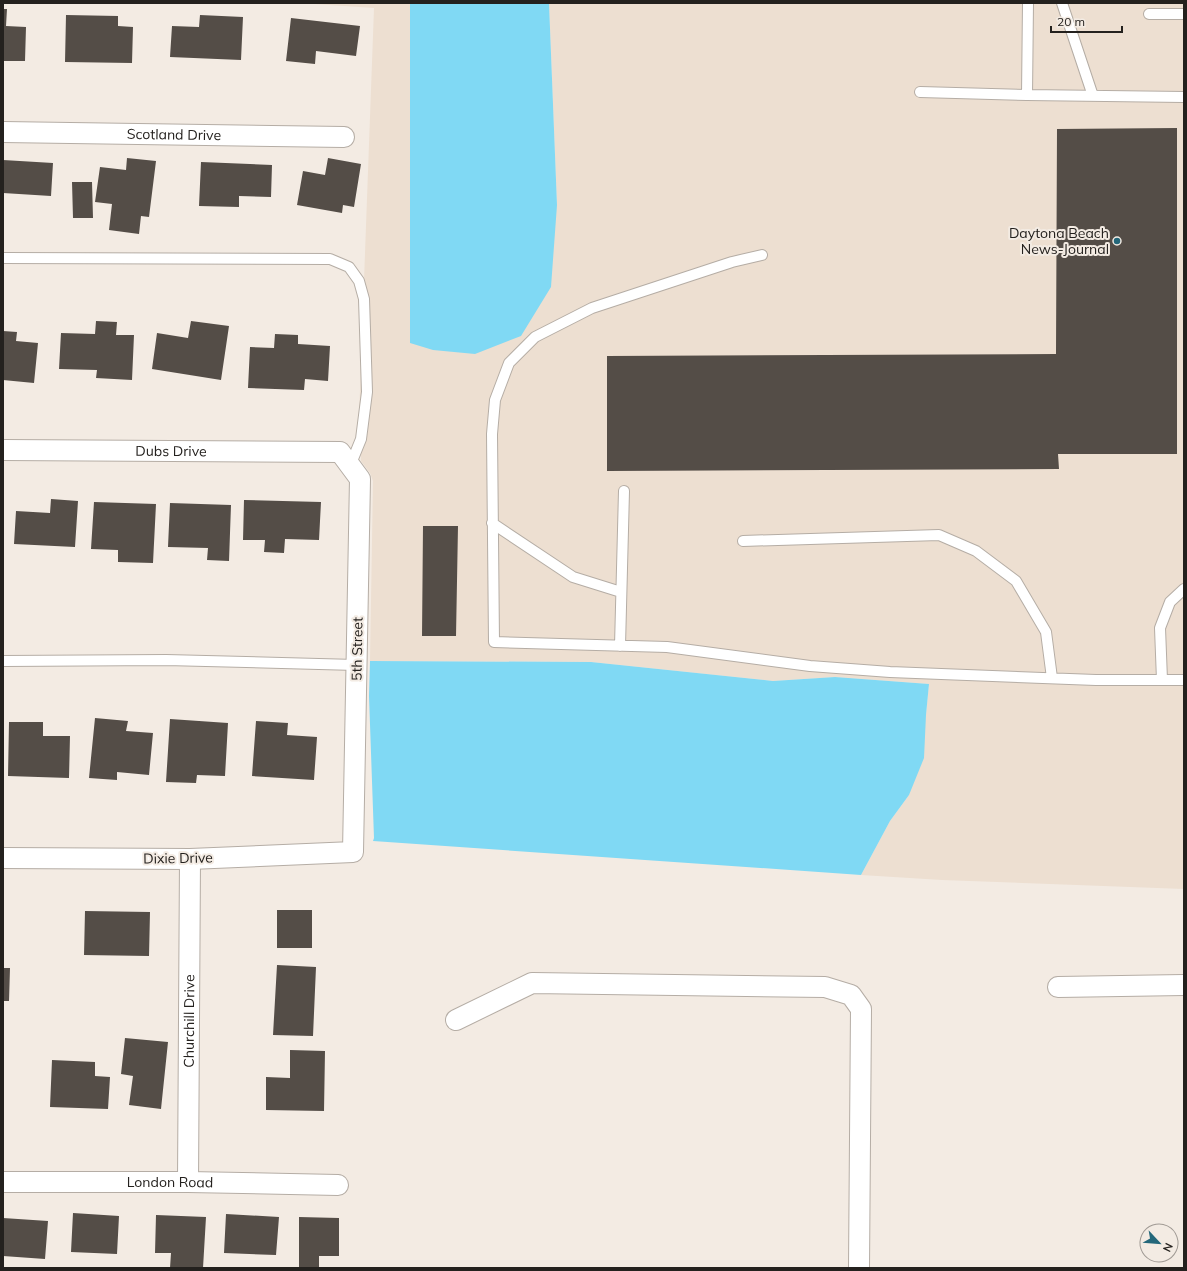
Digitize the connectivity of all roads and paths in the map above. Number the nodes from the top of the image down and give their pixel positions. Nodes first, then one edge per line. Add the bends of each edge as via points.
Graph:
1 (1028, 3) edge
2 (1062, 3) edge
3 (1149, 14) dead end
4 (1184, 14) edge
5 (920, 92) dead end
6 (1028, 95) junction
7 (1093, 96) junction
8 (1184, 97) edge
9 (3, 132) edge
10 (344, 137) dead end
11 (762, 254) dead end
12 (3, 258) edge
13 (3, 450) edge
14 (345, 459) junction
15 (624, 491) dead end
16 (492, 524) junction
17 (744, 541) dead end
18 (1184, 589) edge
19 (621, 592) junction
20 (620, 646) junction
21 (3, 661) edge
22 (356, 665) junction
23 (1052, 678) junction
24 (1162, 680) junction
25 (1184, 680) edge
26 (353, 852) joint
27 (3, 858) edge
28 (190, 859) junction
29 (1184, 985) edge
30 (1058, 987) dead end
31 (456, 1020) dead end
32 (3, 1182) edge
33 (188, 1182) junction
34 (338, 1185) dead end
35 (859, 1268) edge

1 - 6 lane
2 - 7 lane
3 - 4 lane
5 - 6 lane
6 - 7 lane
7 - 8 lane
9 - 10 street, Scotland Drive
11 - 16 lane via 592,308 535,337 509,363 495,400 492,434
12 - 14 lane via 330,260 349,267 359,281 364,299 367,392 361,439
13 - 14 street, Dubs Drive
14 - 22 street, 5th Street via 360,479
15 - 19 lane
16 - 19 lane via 573,577
16 - 20 lane via 494,642
17 - 23 lane via 939,535 976,551 1016,581 1046,632
18 - 24 lane via 1170,602 1160,628
19 - 20 lane
20 - 23 lane via 668,647 810,666 890,672
21 - 22 lane via 166,660
22 - 26 street, 5th Street
23 - 24 lane
24 - 25 lane
26 - 28 street, Dixie Drive
27 - 28 street, Dixie Drive
28 - 33 street, Churchill Drive
29 - 30 street
31 - 35 street via 532,983 825,987 851,995 861,1009
32 - 33 street, London Road
33 - 34 street, London Road

